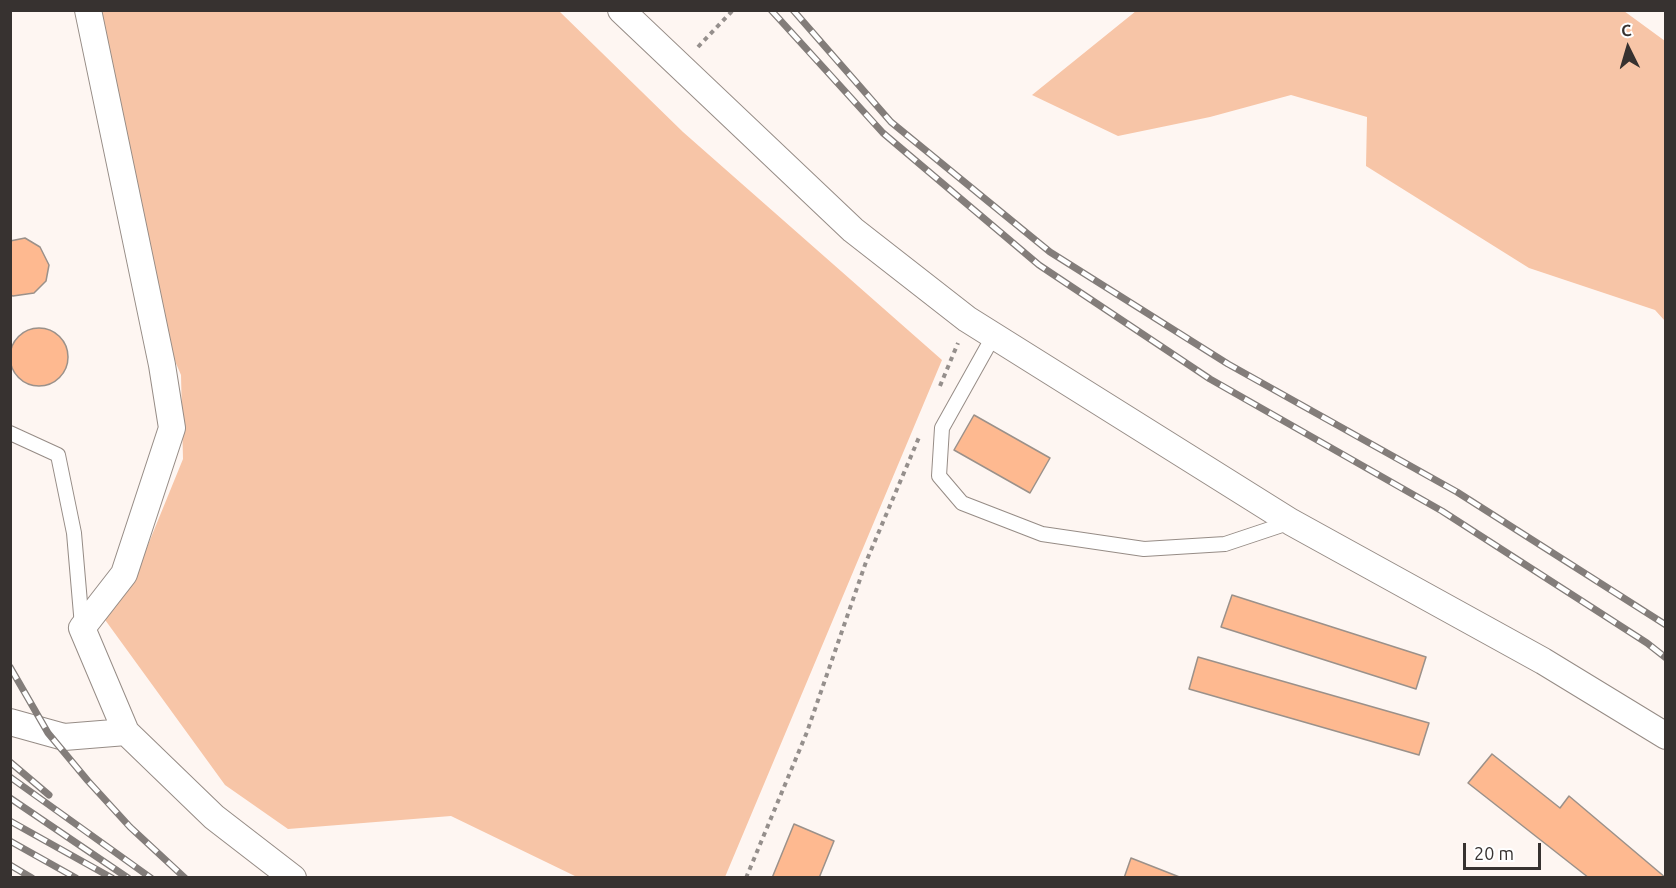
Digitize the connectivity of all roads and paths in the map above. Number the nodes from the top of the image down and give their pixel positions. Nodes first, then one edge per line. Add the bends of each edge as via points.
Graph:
1 (88, 10) edge
2 (621, 10) edge
3 (733, 10) edge
4 (679, 68) junction
5 (967, 319) junction
6 (994, 335) junction
7 (940, 388) dead end
8 (922, 430) dead end
9 (10, 433) edge
10 (1291, 522) junction
11 (82, 628) junction
12 (10, 722) edge
13 (126, 732) junction
14 (1665, 736) edge
15 (293, 878) edge
16 (746, 878) edge

1 - 11 street via 160,353 172,428 124,574
2 - 4 street
3 - 4 path
4 - 5 street via 853,230
5 - 6 street
5 - 7 path
6 - 10 street
6 - 10 lane via 942,428 939,476 962,503 1042,534 1144,549 1225,544
8 - 16 path via 866,562 807,732
9 - 11 lane via 58,455 74,533
10 - 14 street via 1543,661
11 - 13 street
12 - 13 street via 64,737
13 - 15 street via 214,817

